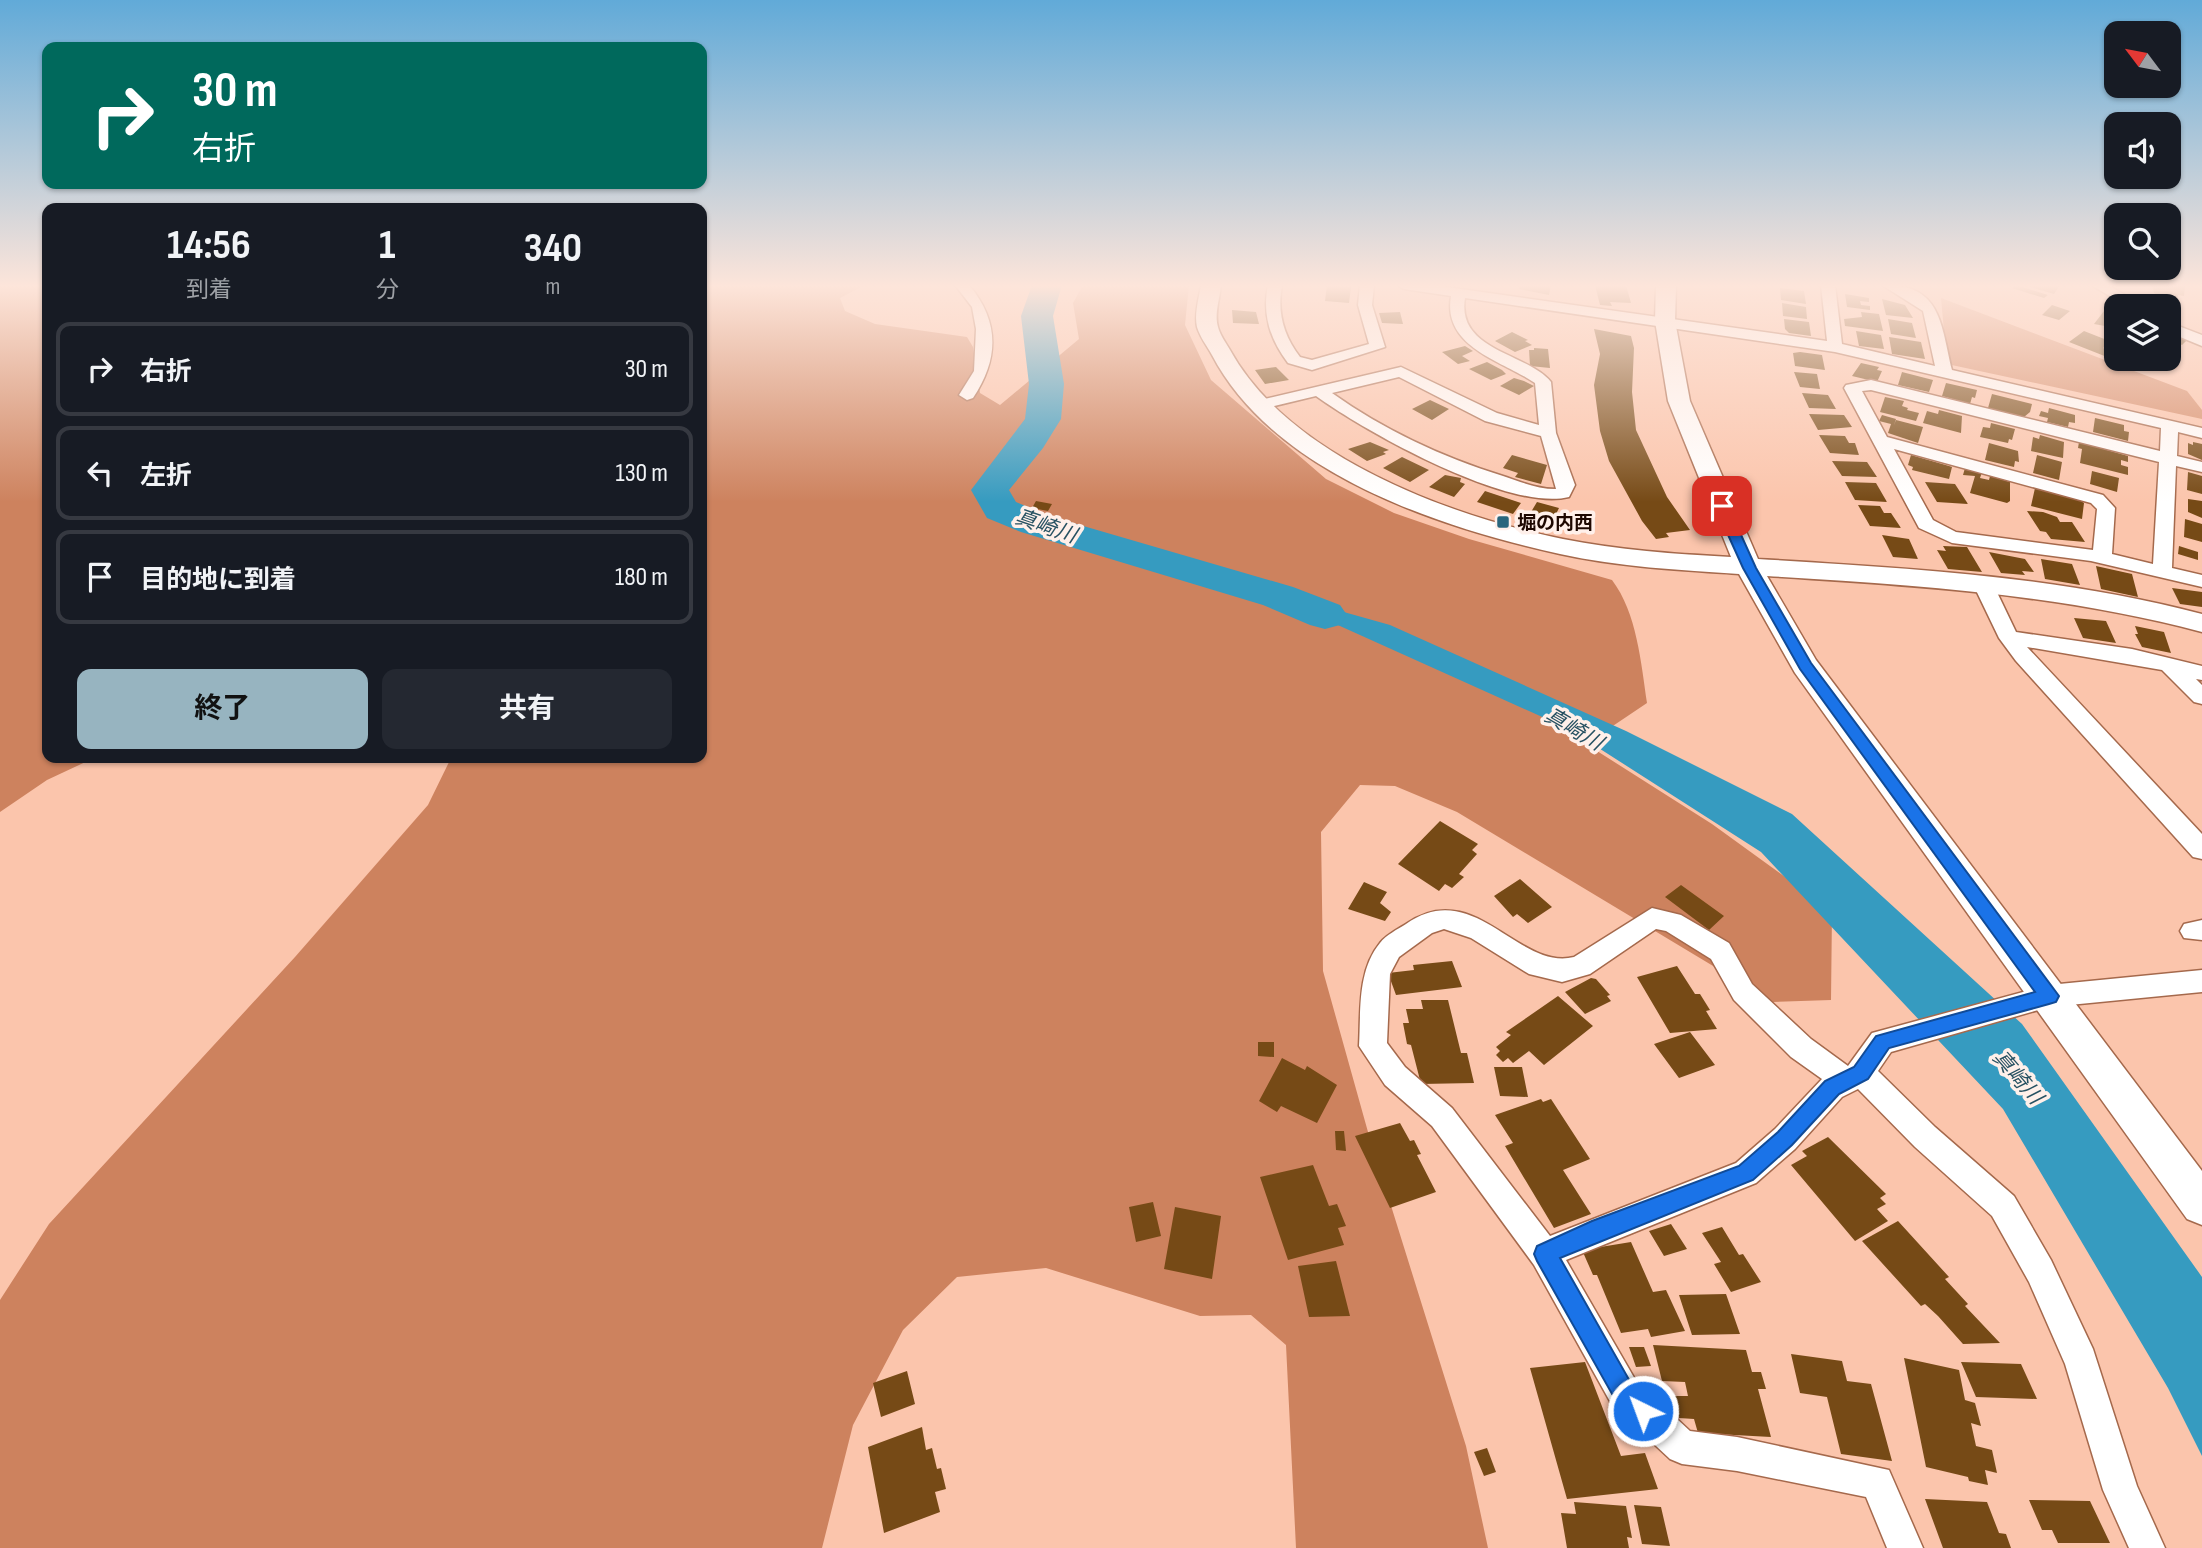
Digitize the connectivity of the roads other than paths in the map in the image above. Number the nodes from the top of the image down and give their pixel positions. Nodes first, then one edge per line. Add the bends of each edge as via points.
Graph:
1 (983, 357) edge
2 (1222, 357) edge
3 (1292, 357) edge
4 (1340, 357) edge
5 (1499, 357) edge
6 (1671, 357) edge
7 (1882, 357) edge
8 (1941, 357) edge
9 (1944, 371) junction
10 (1319, 391) junction
11 (967, 395) dead end
12 (1258, 405) junction
13 (2169, 425) junction
14 (1548, 433) junction
15 (2202, 433) edge
16 (1880, 440) junction
17 (2168, 458) junction
18 (2202, 467) edge
19 (2102, 558) junction
20 (1749, 568) junction
21 (2162, 571) junction
22 (2202, 581) edge
23 (1983, 584) junction
24 (2202, 623) edge
25 (2009, 638) junction
26 (2168, 664) junction
27 (2202, 673) edge
28 (2202, 697) edge
29 (2202, 850) edge
30 (2202, 981) edge
31 (2049, 996) junction
32 (1853, 1077) junction
33 (2202, 1206) edge
34 (1545, 1254) junction
35 (1905, 1548) edge
36 (2147, 1548) edge

1 - 11 street via 982,370
2 - 12 street
3 - 4 street via 1312,365
5 - 14 street via 1543,382
6 - 20 street via 1679,401
7 - 9 street
8 - 9 street
9 - 13 street
10 - 12 street
10 - 14 street via 1402,372 1491,417
10 - 14 street via 1365,423 1422,453 1525,489 1558,494 1567,489
12 - 20 street via 1297,440 1367,480 1441,513 1613,555
13 - 15 street
13 - 17 street
16 - 17 street via 1852,388 1871,385
16 - 19 street via 1933,529 1952,537
16 - 19 street via 2097,499 2106,508
17 - 18 street
17 - 21 street
19 - 21 street
20 - 23 street
20 - 31 street via 1805,666
21 - 22 street
23 - 24 street via 2070,594
23 - 25 street
25 - 26 street
25 - 29 street
26 - 27 street
26 - 28 street
30 - 31 street
31 - 32 street via 1882,1042
31 - 33 street
32 - 34 street via 1832,1088 1746,1173
32 - 34 street via 1801,1048 1743,992 1720,951 1672,922 1652,918 1581,966 1562,971 1538,966 1479,930 1444,919 1424,925 1390,949 1377,973 1373,1046 1395,1076 1442,1117
32 - 36 street via 2003,1206 2040,1271 2081,1361 2121,1490
34 - 35 street via 1624,1393 1682,1447 1877,1482

